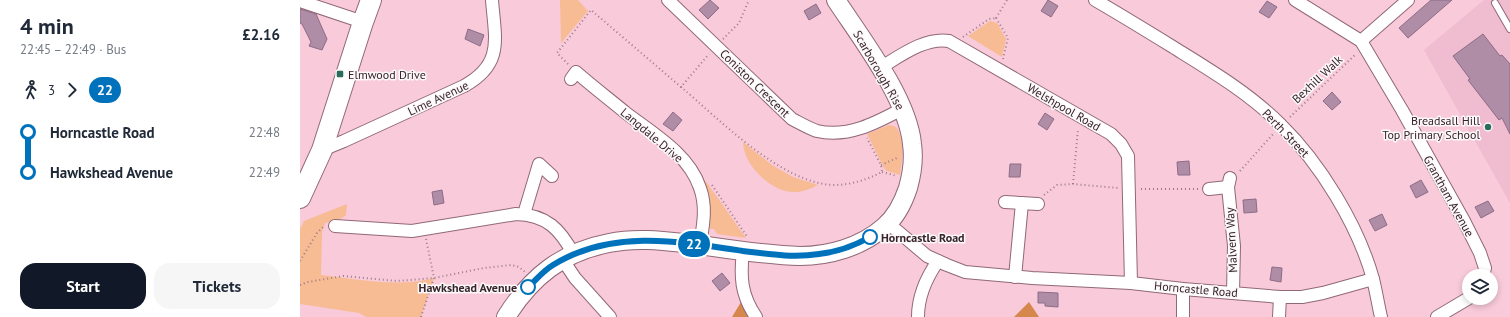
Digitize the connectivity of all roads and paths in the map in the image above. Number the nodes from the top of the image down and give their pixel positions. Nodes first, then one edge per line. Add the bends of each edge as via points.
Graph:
1 (371, 0) edge
2 (492, 0) edge
3 (668, 0) edge
4 (749, 0) edge
5 (836, 0) edge
6 (1007, 0) edge
7 (1095, 0) edge
8 (1295, 0) edge
9 (1408, 0) edge
10 (300, 1) edge
11 (1495, 3) dead end
12 (996, 18) junction
13 (363, 22) junction
14 (1510, 29) edge
15 (955, 43) junction
16 (1363, 44) junction
17 (716, 46) junction
18 (880, 68) junction
19 (1000, 70) junction
20 (573, 76) joint
21 (681, 87) junction
22 (902, 109) junction
23 (1082, 117) junction
24 (1281, 125) junction
25 (862, 128) junction
26 (322, 150) junction
27 (913, 152) junction
28 (881, 165) junction
29 (552, 176) dead end
30 (1229, 182) junction
31 (711, 183) dead end
32 (1073, 184) junction
33 (1129, 189) junction
34 (1209, 189) joint
35 (300, 198) edge
36 (1005, 202) dead end
37 (1022, 203) junction
38 (1038, 204) joint
39 (524, 214) junction
40 (888, 223) junction
41 (335, 226) joint
42 (424, 230) junction
43 (700, 245) junction
44 (751, 252) junction
45 (568, 257) junction
46 (300, 261) edge
47 (938, 261) junction
48 (1485, 269) edge
49 (1015, 277) junction
50 (434, 278) junction
51 (1373, 279) junction
52 (534, 281) junction
53 (1131, 283) junction
54 (300, 285) edge
55 (1183, 289) junction
56 (1233, 293) junction
57 (1280, 297) junction
58 (1462, 302) edge
59 (421, 317) edge
60 (506, 317) edge
61 (610, 317) edge
62 (756, 317) edge
63 (918, 317) edge
64 (1183, 317) edge
65 (1279, 317) edge
66 (1381, 317) edge
67 (1437, 317) edge

1 - 13 main road
2 - 26 street, Lime Avenue via 494,48 491,63 480,76 464,86
3 - 17 street, Coniston Crescent
4 - 17 path via 739,23
5 - 18 street, Scarborough Rise
6 - 12 path
7 - 24 street, Perth Street via 1217,74
8 - 16 street, Grantham Avenue
9 - 16 street
10 - 13 street
11 - 14 lane
12 - 15 path via 988,19
12 - 19 path via 1008,38
13 - 26 main road
15 - 18 street, Welshpool Road via 931,41
15 - 19 street, Welshpool Road
16 - 24 path, Bexhill Walk
16 - 48 street, Grantham Avenue via 1464,221
17 - 21 path
17 - 25 street, Coniston Crescent via 792,119 808,128 836,132
18 - 22 street, Scarborough Rise
19 - 23 street, Welshpool Road
20 - 21 path via 557,53 591,10
20 - 43 street, Langdale Drive via 672,149 691,169 704,204 705,215
21 - 28 path via 751,147 794,174 827,184 845,184 866,180 882,172
22 - 25 street, Coniston Crescent
22 - 27 street, Scarborough Rise
23 - 32 path via 1078,123
23 - 33 street, Welshpool Road via 1111,134 1121,144 1128,156
24 - 30 path, Bexhill Walk
24 - 51 street, Perth Street via 1309,156 1339,201 1356,234
25 - 28 path
26 - 35 main road
27 - 28 path
27 - 40 street, Scarborough Rise via 906,193 900,208
29 - 39 street via 539,164
30 - 34 street
30 - 56 street, Malvern Way via 1234,246
31 - 44 path
32 - 33 path
32 - 38 path via 1057,185 1042,197
33 - 34 path
33 - 53 street, Welshpool Road
36 - 37 street
37 - 38 street
37 - 49 street
39 - 42 street
39 - 45 street via 544,220 555,228 565,239
40 - 44 street, Scarborough Rise via 870,237 835,252 801,256
40 - 47 street, Horncastle Road via 927,256
41 - 42 street via 351,221 399,231
41 - 46 path via 324,227 317,233
42 - 50 path
43 - 44 street, Scarborough Rise
43 - 45 street, Scarborough Rise via 630,240 602,245
44 - 62 street via 740,269 746,299
45 - 52 street, Scarborough Rise via 553,265
45 - 61 street via 575,278
47 - 49 street, Horncastle Road via 965,272
47 - 63 street via 925,283 918,303
49 - 53 street, Horncastle Road
50 - 52 path via 511,265 519,267
50 - 54 path via 397,281 343,276
50 - 59 path
51 - 57 street, Horncastle Road via 1302,297
51 - 66 street, Perth Street
52 - 60 street, Scarborough Rise via 521,294
53 - 55 street, Horncastle Road
55 - 56 street, Horncastle Road
55 - 64 street
56 - 57 street, Horncastle Road
57 - 65 street
58 - 67 street

